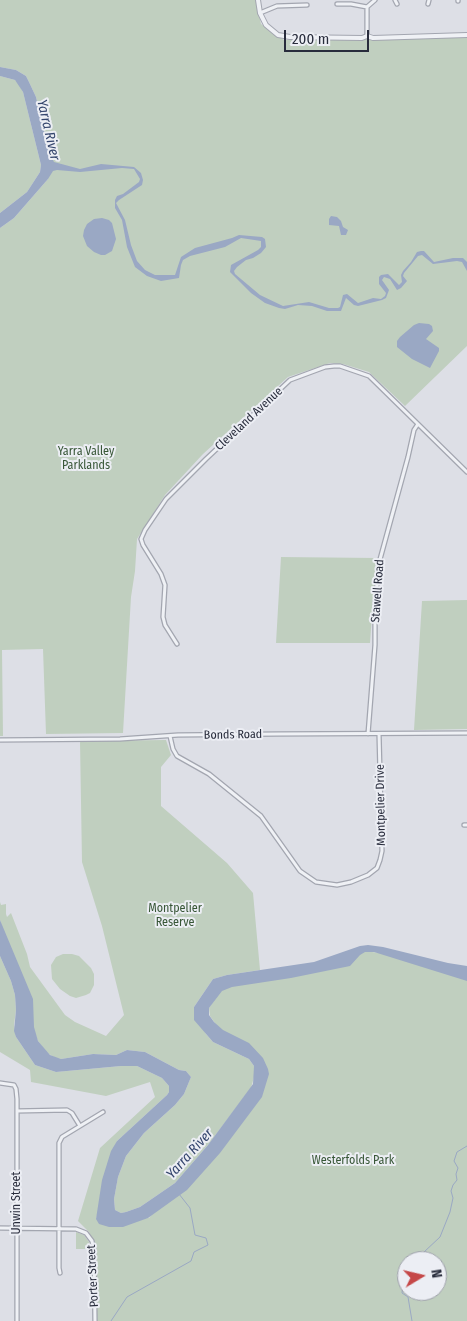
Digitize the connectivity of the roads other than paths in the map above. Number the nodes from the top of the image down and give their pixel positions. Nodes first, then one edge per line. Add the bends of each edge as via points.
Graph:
1 (258, 0) edge
2 (375, 0) edge
3 (395, 0) edge
4 (337, 4) dead end
5 (397, 4) dead end
6 (307, 5) dead end
7 (367, 7) junction
8 (260, 13) junction
9 (467, 35) edge
10 (368, 36) junction
11 (418, 424) junction
12 (467, 472) edge
13 (177, 644) dead end
14 (467, 733) edge
15 (368, 734) junction
16 (379, 734) junction
17 (170, 736) junction
18 (0, 740) edge
19 (0, 1083) edge
20 (17, 1111) junction
21 (103, 1112) dead end
22 (80, 1126) junction
23 (0, 1228) edge
24 (17, 1228) junction
25 (59, 1228) junction
26 (60, 1273) dead end
27 (17, 1321) edge
28 (94, 1321) edge

1 - 8 street
2 - 7 street
3 - 5 street
4 - 7 street
6 - 8 street via 277,6
7 - 10 street
8 - 10 street via 266,25 282,36
9 - 10 street
11 - 12 street, Cleveland Avenue
11 - 13 street, Cleveland Avenue via 364,374 334,366 290,380 166,500 141,539 165,585 163,618
11 - 15 street, Stawell Road via 378,563
14 - 16 street, Bonds Road
15 - 16 street, Bonds Road
15 - 17 street, Bonds Road
16 - 17 street, Montpelier Drive via 380,860 377,868 368,875 333,885 316,882 300,871 261,816 209,774 177,756
17 - 18 street, Bonds Road
19 - 20 street, Unwin Street via 14,1085
20 - 22 street via 67,1110
20 - 24 street, Unwin Street
21 - 22 street
22 - 25 street via 59,1142
23 - 24 street
24 - 25 street
24 - 27 street, Unwin Street
25 - 26 street
25 - 28 street, Porter Street via 80,1230 91,1239 94,1250

